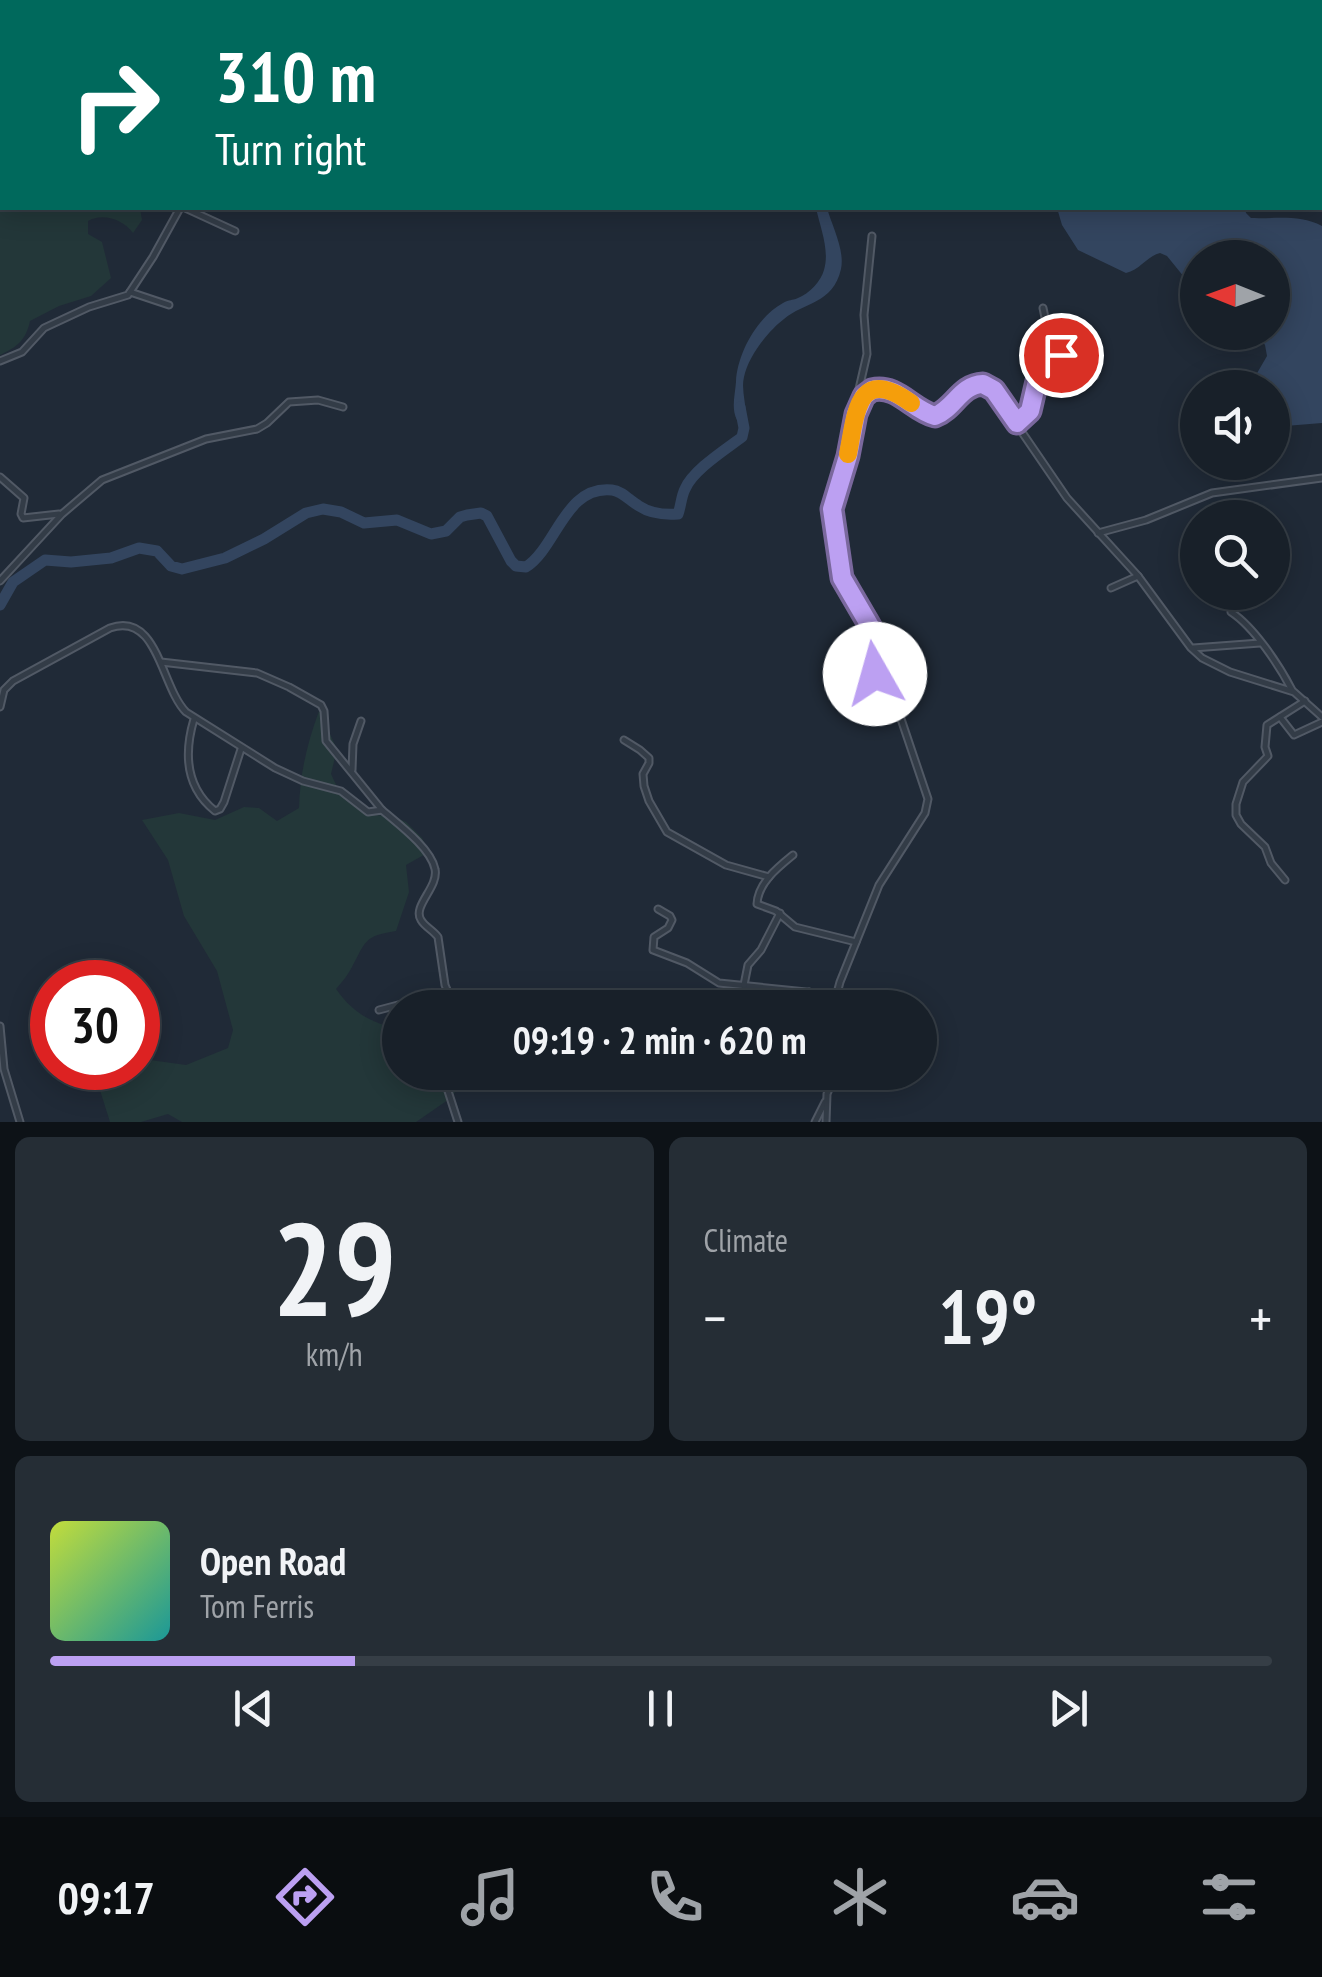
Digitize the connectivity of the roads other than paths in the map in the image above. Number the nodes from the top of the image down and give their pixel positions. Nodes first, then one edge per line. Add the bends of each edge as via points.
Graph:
1 (181, 210) edge
2 (187, 210) edge
3 (235, 231) dead end
4 (872, 236) dead end
5 (130, 292) junction
6 (169, 305) dead end
7 (1043, 308) dead end
8 (0, 361) edge
9 (1095, 376) dead end
10 (1044, 378) junction
11 (343, 407) dead end
12 (853, 423) junction
13 (1017, 423) junction
14 (0, 477) edge
15 (1322, 478) edge
16 (62, 514) junction
17 (1098, 533) junction
18 (1138, 576) junction
19 (0, 581) edge
20 (1112, 588) dead end
21 (1231, 612) dead end
22 (1260, 643) junction
23 (1191, 648) junction
24 (160, 662) junction
25 (1294, 692) junction
26 (1305, 701) junction
27 (0, 707) edge
28 (1280, 717) junction
29 (194, 718) junction
30 (1322, 719) edge
31 (361, 721) dead end
32 (624, 740) dead end
33 (241, 748) junction
34 (352, 773) junction
35 (382, 810) junction
36 (793, 855) dead end
37 (769, 877) junction
38 (1285, 880) dead end
39 (658, 910) dead end
40 (780, 914) junction
41 (857, 942) junction
42 (744, 986) junction
43 (447, 990) edge
44 (787, 990) edge
45 (838, 990) edge
46 (382, 1009) edge
47 (378, 1010) dead end
48 (0, 1026) edge
49 (448, 1090) edge
50 (830, 1090) edge
51 (826, 1100) junction
52 (20, 1122) edge
53 (458, 1122) edge
54 (815, 1122) edge
55 (826, 1122) edge

1 - 5 street
2 - 3 street
4 - 12 street via 867,354
5 - 6 street
5 - 8 street via 44,328 22,352
7 - 10 street via 1061,353
9 - 10 street
10 - 13 street
11 - 16 street via 289,402 257,429 206,439 108,477
12 - 13 street via 864,396 876,388 935,416 980,384 994,390
12 - 41 street via 832,506 842,578 868,620 875,674 898,710 928,797 879,884
13 - 17 street
14 - 16 street via 24,498 23,518
15 - 17 street via 1212,493
16 - 19 street
17 - 18 street
18 - 20 street
18 - 23 street
21 - 22 street
22 - 23 street
22 - 25 street
23 - 25 street via 1230,672
24 - 27 street via 141,630 118,625 13,681
24 - 29 street via 175,699
24 - 34 street via 257,673 314,701 324,710 326,740
25 - 26 street
26 - 28 street
26 - 30 street
28 - 30 street via 1294,735
28 - 38 street via 1266,725 1268,756 1242,782 1236,810
29 - 33 street
29 - 33 street via 189,769 198,795 215,811
31 - 34 street
32 - 37 street via 649,758 644,786 670,834 726,865
33 - 35 street via 303,781 340,791 368,812
34 - 35 street
35 - 43 street via 434,864 434,884 419,916 438,937
36 - 37 street
37 - 40 street via 756,902
39 - 42 street via 672,920 654,937 654,951 714,981
40 - 41 street via 795,927
40 - 42 street via 748,965
41 - 45 street
42 - 44 street
46 - 47 street
48 - 52 street
49 - 53 street
50 - 51 street
51 - 54 street
51 - 55 street

